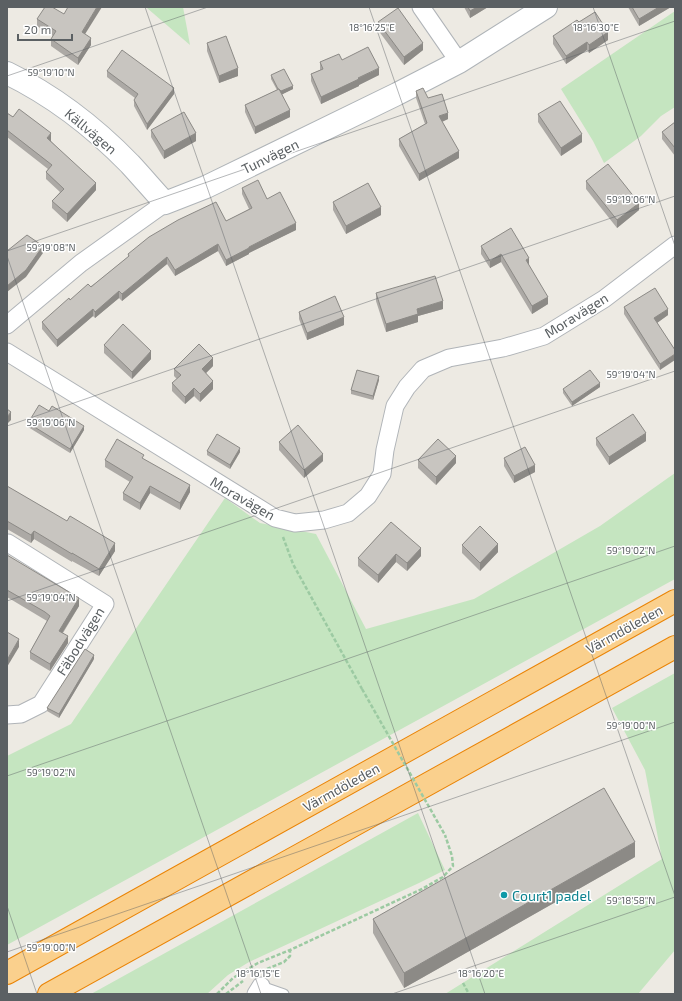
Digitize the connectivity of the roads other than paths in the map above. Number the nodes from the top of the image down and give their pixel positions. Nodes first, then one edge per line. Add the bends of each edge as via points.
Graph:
1 (421, 7) edge
2 (546, 7) edge
3 (459, 62) junction
4 (7, 73) edge
5 (165, 203) junction
6 (675, 245) edge
7 (7, 325) edge
8 (7, 352) edge
9 (8, 544) dead end
10 (675, 601) edge
11 (675, 647) edge
12 (7, 715) edge
13 (7, 973) edge
14 (258, 990) edge
15 (49, 994) edge
16 (284, 994) edge

1 - 3 street
2 - 3 street, Tunvägen
3 - 5 street, Tunvägen via 206,187
4 - 5 street, Källvägen via 67,110 95,133 130,164
5 - 7 street, Tunvägen via 80,263
6 - 8 street, Moravägen via 604,299 544,336 503,348 449,358 423,369 395,406 382,474 368,496 348,513 324,520 295,523 275,518
9 - 12 street, Fäbodvägen via 105,604 41,704 21,714
10 - 13 highway, Värmdöleden
11 - 15 highway
14 - 16 lane

